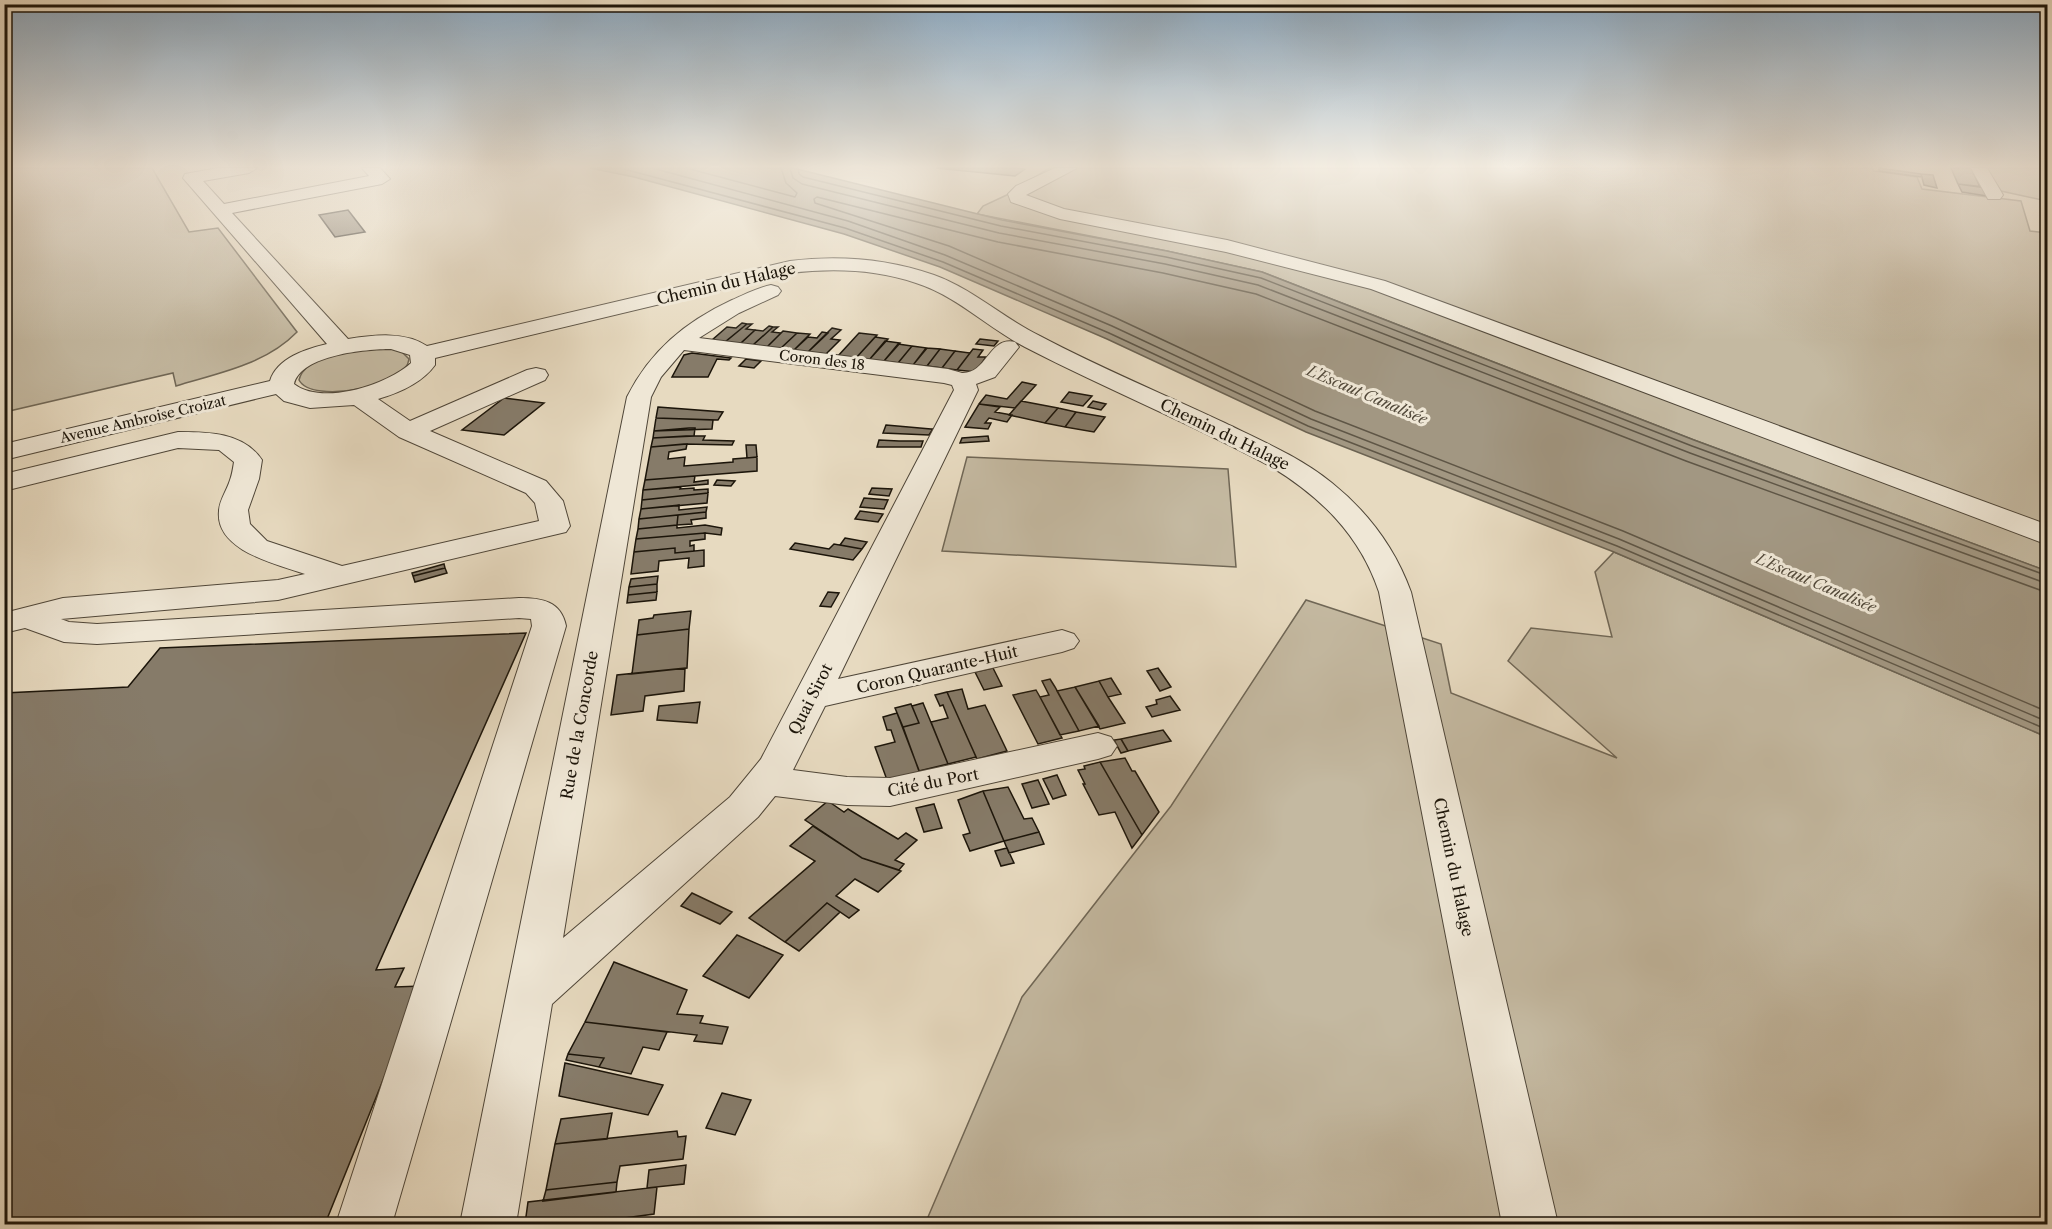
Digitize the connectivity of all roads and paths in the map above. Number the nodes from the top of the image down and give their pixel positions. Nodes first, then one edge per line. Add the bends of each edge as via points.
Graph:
1 (233, 225) edge
2 (1121, 225) edge
3 (771, 291) dead end
4 (679, 342) junction
5 (342, 347) junction
6 (1007, 347) dead end
7 (423, 354) junction
8 (536, 375) dead end
9 (963, 381) junction
10 (281, 387) junction
11 (358, 396) junction
12 (408, 431) junction
13 (4, 452) edge
14 (4, 483) edge
15 (2048, 536) edge
16 (343, 576) junction
17 (16, 620) edge
18 (1062, 641) dead end
19 (811, 697) junction
20 (1098, 746) dead end
21 (766, 781) junction
22 (529, 995) junction
23 (364, 1224) edge
24 (488, 1224) edge
25 (1530, 1224) edge

1 - 5 street
2 - 15 street via 1220,244 1378,285
3 - 4 street, Rue de la Concorde via 723,313
4 - 9 street, Coron des 18
4 - 22 street, Rue de la Concorde via 651,372 637,405
5 - 7 street via 389,343 411,346
5 - 10 street via 293,367 284,375
6 - 9 street via 987,372
7 - 11 street via 423,365 411,377
7 - 25 street, Chemin du Halage via 790,267 875,267 934,283 1021,335 1276,458 1313,482 1346,510 1369,537 1395,592
8 - 12 street
9 - 19 street, Quai Sirot via 966,390
10 - 11 street via 291,395 311,399
10 - 13 street, Avenue Ambroise Croizat
11 - 12 street
12 - 16 street via 536,487 549,501 555,526
14 - 16 street via 178,440 227,444 248,460 233,510 236,526 256,547
16 - 17 street via 258,594 63,608
17 - 23 street via 64,632 97,634 519,608 547,614 549,626
18 - 19 street, Coron Quarante-Huit
19 - 21 street, Quai Sirot
20 - 21 street, Cité du Port via 904,791 860,792
21 - 22 street, Quai Sirot via 744,807
22 - 24 street, Rue de la Concorde

